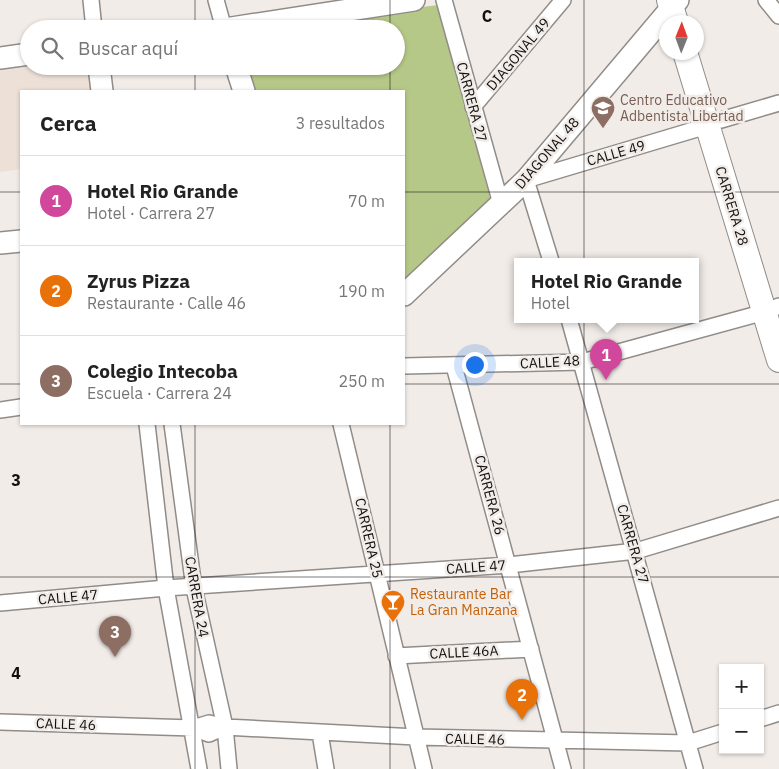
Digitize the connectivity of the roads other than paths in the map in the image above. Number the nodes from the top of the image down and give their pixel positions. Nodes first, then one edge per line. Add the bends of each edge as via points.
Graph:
1 (91, 0) edge
2 (216, 0) edge
3 (414, 0) edge
4 (444, 0) edge
5 (563, 0) edge
6 (766, 0) edge
7 (338, 6) edge
8 (676, 6) edge
9 (685, 15) edge
10 (779, 16) edge
11 (93, 20) edge
12 (222, 20) edge
13 (269, 20) edge
14 (20, 55) edge
15 (0, 58) edge
16 (688, 60) edge
17 (700, 60) edge
18 (100, 75) edge
19 (239, 75) edge
20 (102, 90) edge
21 (244, 90) edge
22 (779, 103) edge
23 (473, 107) junction
24 (714, 123) junction
25 (526, 180) junction
26 (500, 204) junction
27 (20, 241) edge
28 (0, 243) edge
29 (550, 258) edge
30 (405, 294) edge
31 (775, 311) edge
32 (570, 323) edge
33 (779, 360) edge
34 (582, 362) junction
35 (405, 366) edge
36 (454, 366) junction
37 (20, 407) edge
38 (0, 410) edge
39 (147, 425) edge
40 (172, 425) edge
41 (341, 425) edge
42 (779, 508) edge
43 (636, 552) junction
44 (509, 565) junction
45 (377, 574) junction
46 (193, 581) junction
47 (166, 588) junction
48 (0, 602) edge
49 (531, 649) junction
50 (396, 656) junction
51 (779, 713) edge
52 (764, 718) edge
53 (0, 722) edge
54 (225, 727) junction
55 (193, 728) junction
56 (320, 732) junction
57 (719, 733) edge
58 (416, 737) junction
59 (555, 741) junction
60 (688, 743) junction
61 (199, 769) edge
62 (229, 769) edge
63 (326, 769) edge
64 (424, 769) edge
65 (563, 769) edge
66 (695, 769) edge

1 - 11 street
2 - 12 street
3 - 7 street
4 - 23 street, CARRERA 27
5 - 23 street, DIAGONAL 49
6 - 10 street
7 - 13 street
8 - 9 main road
8 - 25 street, DIAGONAL 48
14 - 15 street
16 - 24 main road, CARRERA 28
17 - 24 main road, CARRERA 28
18 - 20 street
19 - 21 street
22 - 24 street, CALLE 49
23 - 26 street, CARRERA 27
24 - 25 street, CALLE 49
24 - 31 main road, CARRERA 28
25 - 26 street, DIAGONAL 48
25 - 29 street
26 - 30 street, DIAGONAL 48
27 - 28 street
31 - 33 main road, CARRERA 28
31 - 34 street, CALLE 48
32 - 34 street, CARRERA 27
34 - 36 street, CALLE 48
34 - 43 street, CARRERA 27
35 - 36 street, CALLE 48
36 - 44 street, CARRERA 26
37 - 38 street
39 - 47 street, CARRERA 24
40 - 46 street, CARRERA 24
41 - 45 street, CARRERA 25
42 - 43 street, CALLE 47
43 - 44 street, CALLE 47
43 - 60 street, CARRERA 27
44 - 45 street, CALLE 47
44 - 49 street, CARRERA 26
45 - 46 street, CALLE 47
45 - 50 street, CARRERA 25
46 - 47 street, CALLE 47
46 - 54 street, CARRERA 24
47 - 48 street, CALLE 47
47 - 55 street, CARRERA 24
49 - 50 street, CALLE 46A
49 - 59 street, CARRERA 26
50 - 58 street, CARRERA 25
51 - 52 street
53 - 55 street, CALLE 46
54 - 55 street, CALLE 46 via 209,734
54 - 56 street, CALLE 46
54 - 62 street, CARRERA 24
55 - 61 street, CARRERA 24
56 - 58 street, CALLE 46
56 - 63 street
57 - 60 street, CALLE 46
58 - 59 street, CALLE 46
58 - 64 street, CARRERA 25
59 - 60 street, CALLE 46
59 - 65 street, CARRERA 26
60 - 66 street, CARRERA 27

